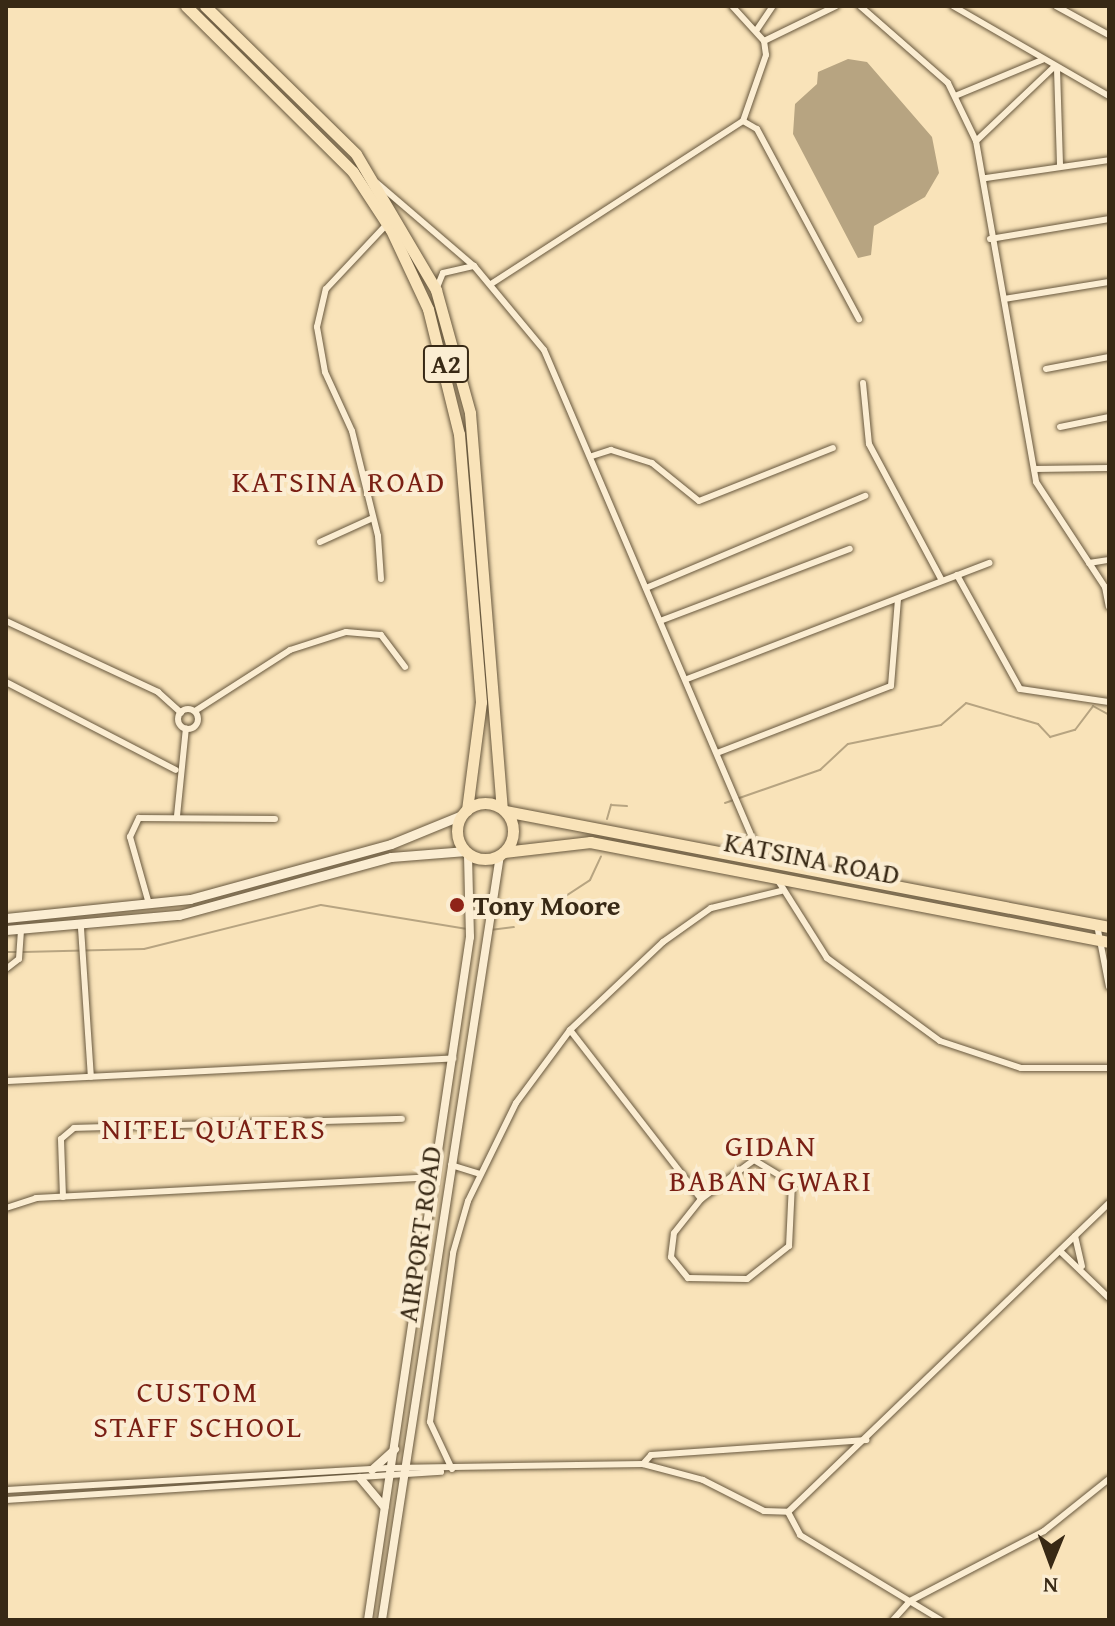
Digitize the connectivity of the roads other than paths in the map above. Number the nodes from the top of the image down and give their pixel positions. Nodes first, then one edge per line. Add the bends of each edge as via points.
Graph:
1 (186, 6) edge
2 (205, 6) edge
3 (732, 6) edge
4 (773, 6) edge
5 (836, 6) edge
6 (860, 6) edge
7 (953, 6) edge
8 (1056, 6) edge
9 (756, 31) junction
10 (1109, 35) edge
11 (764, 41) junction
12 (1042, 60) junction
13 (1056, 68) junction
14 (955, 96) junction
15 (1109, 96) edge
16 (743, 121) junction
17 (976, 141) junction
18 (1109, 160) edge
19 (1060, 166) junction
20 (986, 178) junction
21 (375, 182) junction
22 (1109, 219) edge
23 (387, 224) junction
24 (990, 239) junction
25 (474, 266) junction
26 (1109, 282) edge
27 (491, 284) junction
28 (436, 290) junction
29 (1004, 299) junction
30 (859, 319) dead end
31 (1109, 357) edge
32 (1046, 369) dead end
33 (863, 383) dead end
34 (1109, 417) edge
35 (1060, 427) dead end
36 (833, 448) dead end
37 (592, 456) junction
38 (1109, 468) edge
39 (1034, 469) junction
40 (865, 496) dead end
41 (373, 518) junction
42 (320, 542) dead end
43 (850, 549) dead end
44 (1109, 560) edge
45 (989, 563) dead end
46 (1089, 563) junction
47 (957, 575) junction
48 (381, 579) dead end
49 (941, 579) junction
50 (646, 588) junction
51 (898, 599) junction
52 (1109, 607) edge
53 (6, 621) edge
54 (660, 621) junction
55 (405, 667) dead end
56 (687, 679) junction
57 (6, 682) edge
58 (1109, 702) edge
59 (195, 711) junction
60 (181, 713) junction
61 (186, 728) junction
62 (717, 753) junction
63 (176, 770) junction
64 (503, 810) junction
65 (465, 812) junction
66 (177, 816) junction
67 (275, 819) dead end
68 (467, 853) junction
69 (502, 854) junction
70 (760, 856) junction
71 (775, 874) junction
72 (781, 891) junction
73 (149, 907) junction
74 (6, 918) edge
75 (1103, 926) edge
76 (81, 928) junction
77 (6, 930) edge
78 (21, 930) junction
79 (1096, 939) junction
80 (1109, 942) edge
81 (6, 969) edge
82 (1109, 987) edge
83 (570, 1030) junction
84 (453, 1058) junction
85 (1109, 1068) edge
86 (91, 1077) junction
87 (6, 1081) edge
88 (402, 1119) dead end
89 (451, 1165) junction
90 (480, 1174) junction
91 (435, 1177) junction
92 (63, 1197) junction
93 (701, 1199) junction
94 (1109, 1203) edge
95 (6, 1208) edge
96 (1075, 1236) junction
97 (1060, 1251) junction
98 (1082, 1266) junction
99 (1109, 1298) edge
100 (866, 1440) junction
101 (395, 1448) junction
102 (643, 1464) junction
103 (450, 1469) junction
104 (372, 1470) junction
105 (391, 1472) junction
106 (407, 1472) junction
107 (360, 1478) junction
108 (1109, 1479) edge
109 (6, 1490) edge
110 (6, 1500) edge
111 (385, 1512) junction
112 (788, 1512) junction
113 (910, 1601) junction
114 (368, 1620) edge
115 (382, 1620) edge
116 (893, 1620) edge
117 (941, 1620) edge

1 - 23 highway, A2 via 318,131
2 - 21 highway, A2 via 297,90
3 - 9 street
4 - 9 street
5 - 11 street
6 - 14 street via 885,22
7 - 12 street
8 - 10 street
9 - 11 street
11 - 16 street via 765,67
12 - 13 street
12 - 14 street
13 - 15 street
13 - 17 street
13 - 19 street
14 - 17 street
16 - 27 street
16 - 30 street via 757,129
17 - 20 street
18 - 19 street
19 - 20 street
20 - 24 street
21 - 25 street
21 - 28 highway, A2
22 - 24 street
23 - 41 street via 326,289 317,327
23 - 65 highway, A2 via 441,348 459,434 481,702
24 - 29 street
25 - 27 street
25 - 28 street via 443,273
26 - 29 street
27 - 37 street via 544,350
28 - 64 highway, A2 via 470,413
29 - 39 street
31 - 32 street
33 - 49 street via 869,444
34 - 35 street
36 - 37 street via 699,501 652,463 611,450
37 - 50 street
38 - 39 street
39 - 46 street via 1042,497
40 - 50 street
41 - 42 street
41 - 48 street
43 - 54 street
44 - 46 street
45 - 47 street
46 - 52 street
47 - 49 street
47 - 58 street via 1020,689
49 - 51 street
50 - 54 street
51 - 56 street
51 - 62 street via 891,686
53 - 60 street via 158,692
54 - 56 street
55 - 59 street via 381,635 346,632 290,650
56 - 62 street
57 - 63 street
59 - 60 street
59 - 61 street via 198,722
60 - 61 street
61 - 63 street
62 - 70 street
63 - 66 street
64 - 65 highway via 486,803
64 - 69 highway, A2 via 513,831
64 - 70 highway, KATSINA ROAD
65 - 68 highway, A2 via 457,833
65 - 73 main road via 391,844
66 - 67 street
66 - 73 street via 139,818 130,830
68 - 69 highway
68 - 76 main road via 391,857 214,908
68 - 84 street, AIRPORT ROAD via 472,916
69 - 71 highway, KATSINA ROAD via 576,841
69 - 89 street, AIRPORT ROAD via 487,919
70 - 75 highway, KATSINA ROAD
71 - 72 street
71 - 79 highway, KATSINA ROAD
72 - 83 street via 711,908
72 - 85 street via 827,958 940,1041 1021,1068
73 - 74 main road
75 - 79 street
76 - 78 main road
76 - 86 street
77 - 78 main road
78 - 81 street via 20,950
79 - 80 highway, KATSINA ROAD
79 - 82 street
83 - 90 street via 533,1074
83 - 93 street
84 - 86 street
84 - 91 street, AIRPORT ROAD
86 - 87 street
88 - 92 street via 74,1128 61,1139
89 - 90 street
89 - 106 street, AIRPORT ROAD
90 - 103 street via 453,1253 430,1422
91 - 92 street
91 - 101 street, AIRPORT ROAD
92 - 95 street
93 - 93 street via 754,1160 778,1170 792,1183 795,1201 782,1258 747,1279 721,1282 676,1270 674,1233
94 - 96 street
96 - 97 street
96 - 98 street
97 - 98 street
97 - 100 street
98 - 99 street
100 - 102 street via 651,1455
100 - 112 street
101 - 104 street
101 - 105 street, AIRPORT ROAD
102 - 103 street
102 - 112 street via 703,1480 764,1511
103 - 106 street
104 - 105 street
104 - 109 street
105 - 106 street
105 - 107 street
105 - 111 street, AIRPORT ROAD
106 - 115 street, AIRPORT ROAD
107 - 110 street
107 - 111 street via 379,1494
108 - 113 street via 1044,1531
111 - 114 street, AIRPORT ROAD
112 - 113 street via 800,1535
113 - 116 street
113 - 117 street

